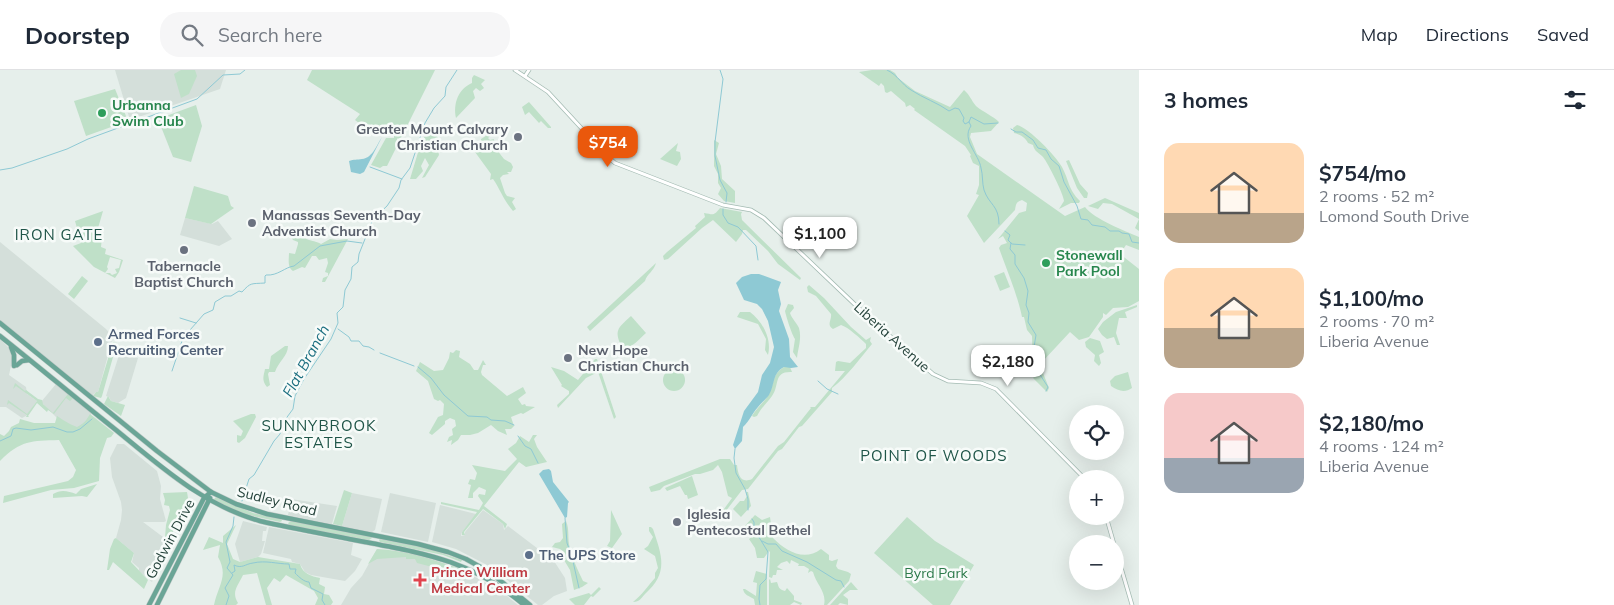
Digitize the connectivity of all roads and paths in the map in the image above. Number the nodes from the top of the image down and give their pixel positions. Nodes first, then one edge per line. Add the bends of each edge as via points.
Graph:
1 (515, 70) edge
2 (529, 70) edge
3 (524, 76) junction
4 (0, 324) edge
5 (0, 336) edge
6 (29, 360) junction
7 (1076, 470) edge
8 (194, 491) junction
9 (211, 492) junction
10 (207, 499) junction
11 (221, 506) junction
12 (198, 510) junction
13 (203, 512) junction
14 (1124, 577) edge
15 (149, 605) edge
16 (157, 605) edge
17 (524, 605) edge
18 (530, 605) edge
19 (1132, 605) edge

1 - 3 main road, Liberia Avenue
2 - 3 main road
3 - 7 main road, Liberia Avenue via 548,92 612,161 764,218 933,374 952,382 981,383 999,391
4 - 9 main road, Sudley Road
5 - 6 main road, Sudley Road
5 - 6 main road via 14,352 16,365
6 - 8 main road, Sudley Road
8 - 10 main road, Sudley Road
8 - 12 main road via 199,502
9 - 10 main road, Godwin Drive
9 - 18 main road, Sudley Road via 267,514 447,552 491,573
10 - 11 main road, Sudley Road
10 - 12 main road, Godwin Drive
10 - 13 main road, Godwin Drive
11 - 13 main road via 211,506
11 - 17 main road, Sudley Road via 260,521 450,561 482,575
12 - 15 main road, Godwin Drive
13 - 16 main road, Godwin Drive
14 - 19 main road

